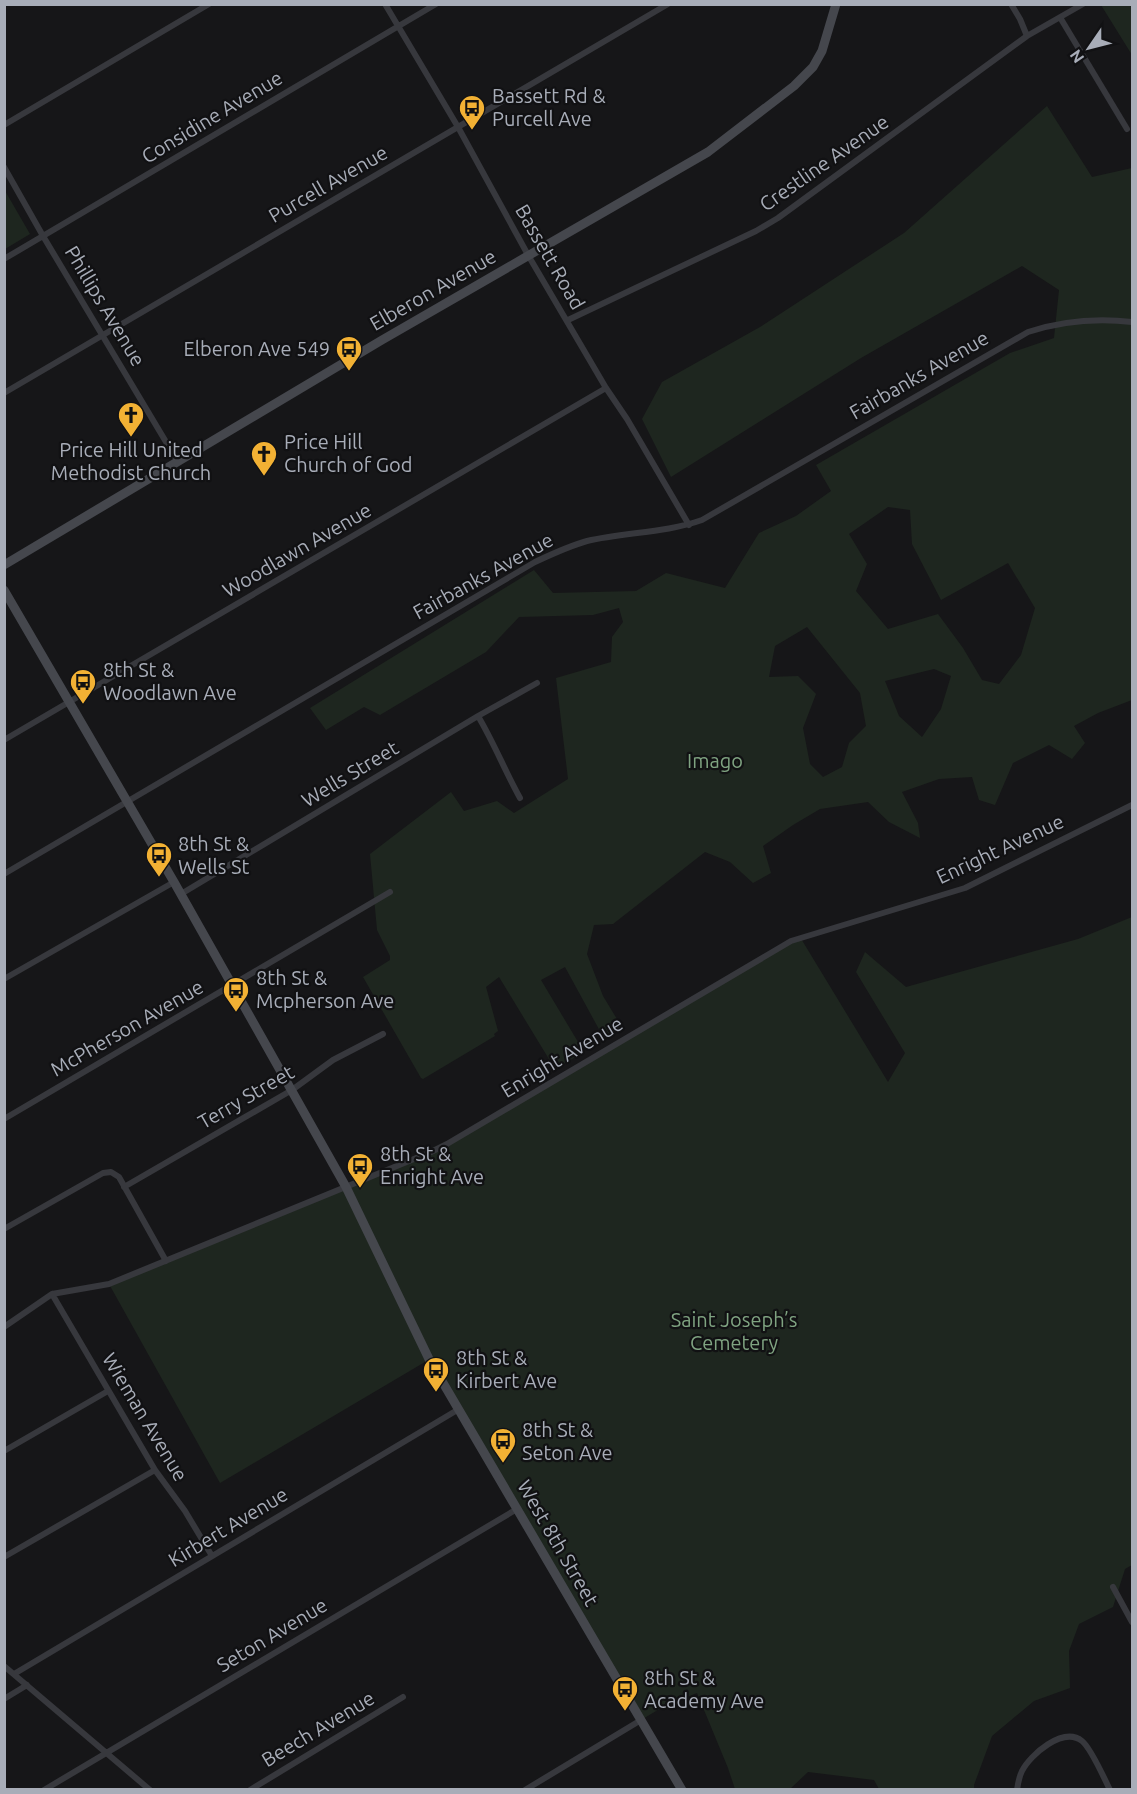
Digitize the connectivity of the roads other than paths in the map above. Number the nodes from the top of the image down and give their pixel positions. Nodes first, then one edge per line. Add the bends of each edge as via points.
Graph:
1 (209, 4) edge
2 (385, 4) edge
3 (436, 4) edge
4 (668, 4) edge
5 (836, 4) edge
6 (1011, 4) edge
7 (1083, 4) edge
8 (1061, 19) junction
9 (398, 26) junction
10 (1028, 36) junction
11 (4, 125) edge
12 (458, 127) junction
13 (1127, 129) dead end
14 (4, 167) edge
15 (43, 236) junction
16 (528, 255) junction
17 (4, 259) edge
18 (568, 320) junction
19 (1132, 322) edge
20 (104, 335) junction
21 (606, 388) junction
22 (4, 393) edge
23 (178, 462) junction
24 (689, 525) junction
25 (4, 565) edge
26 (4, 590) edge
27 (537, 683) dead end
28 (478, 716) junction
29 (4, 740) edge
30 (520, 798) dead end
31 (1132, 805) edge
32 (4, 874) edge
33 (174, 882) junction
34 (390, 892) dead end
35 (181, 894) junction
36 (4, 979) edge
37 (233, 986) junction
38 (383, 1034) dead end
39 (292, 1090) junction
40 (4, 1119) edge
41 (124, 1187) junction
42 (346, 1187) junction
43 (4, 1228) edge
44 (166, 1261) junction
45 (52, 1294) junction
46 (4, 1327) edge
47 (108, 1391) junction
48 (459, 1409) junction
49 (4, 1451) edge
50 (155, 1470) junction
51 (517, 1509) junction
52 (212, 1556) junction
53 (4, 1557) edge
54 (1113, 1587) dead end
55 (1132, 1622) edge
56 (4, 1666) edge
57 (14, 1674) junction
58 (27, 1685) junction
59 (403, 1697) dead end
60 (4, 1699) edge
61 (641, 1720) junction
62 (106, 1752) junction
63 (44, 1790) edge
64 (150, 1790) edge
65 (250, 1790) edge
66 (525, 1790) edge
67 (682, 1790) edge
68 (1017, 1790) edge
69 (1110, 1790) edge

1 - 11 street
2 - 9 street, Bassett Road
3 - 9 street, Considine Avenue
4 - 12 street, Purcell Avenue
5 - 16 street, Elberon Avenue via 822,51 794,86 708,152
6 - 10 street
7 - 8 street, Crestline Avenue
8 - 10 street, Crestline Avenue
8 - 13 street
9 - 12 street, Bassett Road
9 - 15 street, Considine Avenue
10 - 18 street, Crestline Avenue via 778,218
12 - 16 street, Bassett Road
12 - 20 street, Purcell Avenue
14 - 15 street, Phillips Avenue
15 - 17 street, Considine Avenue
15 - 20 street, Phillips Avenue
16 - 18 street, Bassett Road
16 - 23 street, Elberon Avenue
18 - 21 street, Bassett Road
19 - 24 street, Fairbanks Avenue via 1067,322 1015,338 718,512
20 - 22 street, Purcell Avenue
20 - 23 street, Phillips Avenue
21 - 24 street, Bassett Road
21 - 29 street, Woodlawn Avenue
23 - 25 street, Elberon Avenue
24 - 32 street, Fairbanks Avenue via 588,541 535,562
26 - 33 street, West 8th Street
27 - 28 street, Wells Street
28 - 30 street
28 - 35 street, Wells Street
31 - 42 street, Enright Avenue via 965,888 790,941 447,1144
33 - 35 street, West 8th Street
33 - 36 street
34 - 37 street, McPherson Avenue
35 - 37 street, West 8th Street
37 - 39 street, West 8th Street
37 - 40 street, McPherson Avenue
38 - 39 street, Terry Street via 333,1060
39 - 41 street, Terry Street
39 - 42 street, West 8th Street
41 - 43 street via 115,1173 103,1173
41 - 44 street
42 - 44 street, Enright Avenue
42 - 48 street, West 8th Street via 429,1359
44 - 45 street, Enright Avenue via 109,1284
45 - 46 street, Enright Avenue
45 - 47 street, Wieman Avenue
47 - 49 street
47 - 50 street, Wieman Avenue
48 - 51 street, West 8th Street
48 - 52 street, Kirbert Avenue
50 - 52 street, Wieman Avenue
50 - 53 street
51 - 61 street, West 8th Street
51 - 62 street, Seton Avenue
52 - 57 street, Kirbert Avenue
54 - 55 street
56 - 57 street
57 - 58 street
58 - 60 street
58 - 62 street
59 - 65 street, Beech Avenue
61 - 66 street
61 - 67 street, West 8th Street
62 - 63 street, Seton Avenue
62 - 64 street
68 - 69 street via 1022,1772 1051,1742 1063,1736 1074,1736 1088,1747

